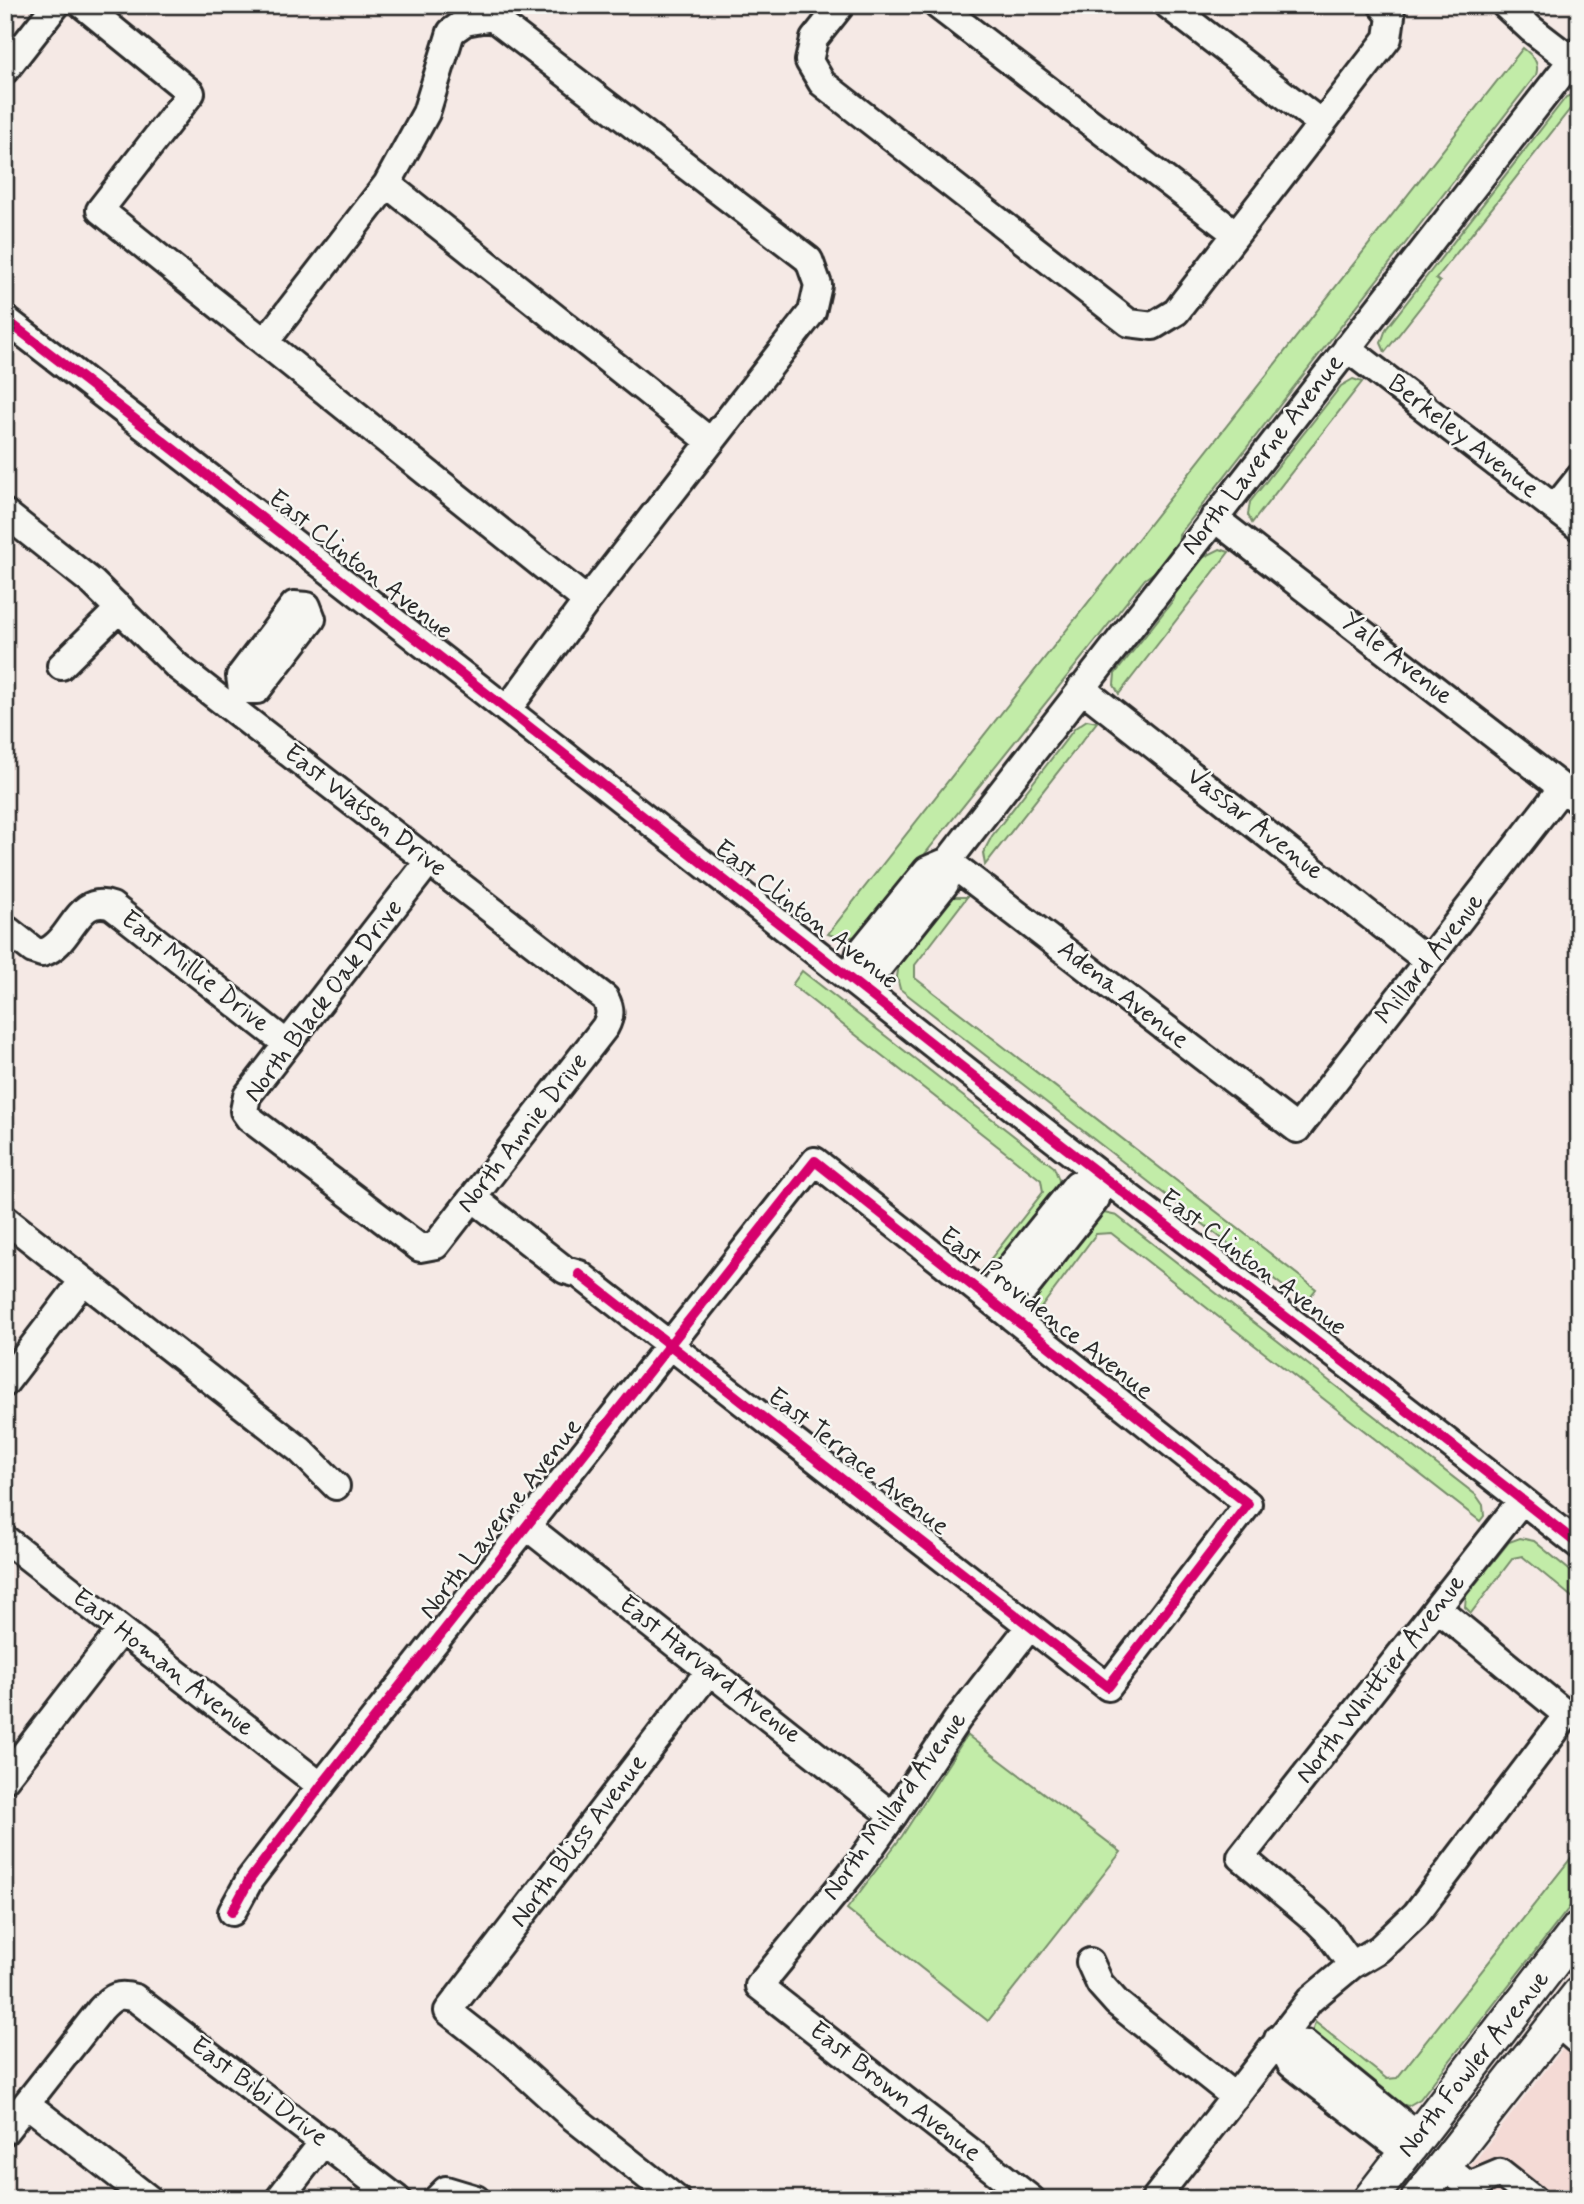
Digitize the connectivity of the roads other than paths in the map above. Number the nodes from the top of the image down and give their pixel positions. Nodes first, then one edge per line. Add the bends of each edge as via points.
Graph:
1 (56, 5) edge
2 (83, 5) edge
3 (841, 5) edge
4 (937, 5) edge
5 (1168, 5) edge
6 (1382, 5) edge
7 (1505, 5) edge
8 (1576, 59) edge
9 (5, 70) edge
10 (1322, 124) junction
11 (387, 184) junction
12 (1236, 234) junction
13 (5, 319) edge
14 (265, 342) junction
15 (1347, 348) junction
16 (711, 442) junction
17 (1579, 478) edge
18 (1555, 508) junction
19 (5, 513) edge
20 (1214, 518) junction
21 (1579, 527) edge
22 (333, 572) junction
23 (587, 601) junction
24 (120, 608) junction
25 (61, 666) dead end
26 (1081, 688) junction
27 (237, 699) junction
28 (507, 710) junction
29 (1571, 794) edge
30 (429, 861) junction
31 (948, 861) junction
32 (5, 928) edge
33 (1428, 961) junction
34 (853, 981) junction
35 (610, 1013) joint
36 (287, 1044) junction
37 (1297, 1129) joint
38 (815, 1161) joint
39 (1099, 1174) junction
40 (473, 1198) junction
41 (5, 1219) edge
42 (429, 1248) joint
43 (83, 1281) junction
44 (997, 1303) junction
45 (669, 1344) junction
46 (5, 1383) edge
47 (336, 1486) dead end
48 (1522, 1500) junction
49 (525, 1525) junction
50 (5, 1539) edge
51 (1579, 1545) edge
52 (1437, 1608) junction
53 (1030, 1626) junction
54 (121, 1630) junction
55 (710, 1670) junction
56 (1108, 1687) joint
57 (5, 1779) edge
58 (321, 1786) junction
59 (893, 1816) junction
60 (232, 1912) dead end
61 (1579, 1928) edge
62 (1090, 1962) dead end
63 (1352, 1965) junction
64 (759, 1986) joint
65 (1579, 1994) edge
66 (1567, 2032) edge
67 (1279, 2039) junction
68 (1235, 2097) junction
69 (27, 2104) junction
70 (5, 2131) edge
71 (324, 2141) junction
72 (1412, 2145) junction
73 (1460, 2183) edge
74 (389, 2193) edge
75 (442, 2194) edge
76 (149, 2199) edge
77 (279, 2199) edge
78 (476, 2199) edge
79 (676, 2199) edge
80 (1031, 2199) edge
81 (1155, 2199) edge
82 (1370, 2199) edge
83 (1392, 2199) edge
84 (1418, 2199) edge
85 (1533, 2199) edge

1 - 9 street
2 - 14 street via 191,93 100,210
3 - 12 street via 814,39 809,61 822,83 1129,323 1153,326 1176,312
4 - 12 street
5 - 10 street
6 - 10 street via 1391,16 1388,38
7 - 8 street
8 - 15 street, North Laverne Avenue
10 - 12 street
11 - 14 street
11 - 16 street
11 - 16 street via 426,113 450,32 465,22 492,17 810,260 818,285 813,312
13 - 22 street, East Clinton Avenue
14 - 23 street
15 - 18 street, Berkeley Avenue
15 - 20 street, North Laverne Avenue
16 - 23 street
17 - 18 street
18 - 21 street, Berkeley Avenue
19 - 24 street, East Watson Drive
20 - 26 street, North Laverne Avenue
20 - 29 street, Yale Avenue
22 - 27 street via 307,606 294,605 240,676
22 - 28 street, East Clinton Avenue
23 - 28 street
24 - 25 street
24 - 27 street, East Watson Drive via 164,655
26 - 31 street, North Laverne Avenue
26 - 33 street, Vassar Avenue
27 - 30 street, East Watson Drive
28 - 34 street, East Clinton Avenue
29 - 33 street, Millard Avenue
30 - 35 street, East Watson Drive via 605,998
30 - 36 street, North Black Oak Drive
31 - 34 street via 926,870 860,953
31 - 37 street, Adena Avenue
32 - 36 street, East Millie Drive via 42,953 57,945 92,904 112,906
33 - 37 street, Millard Avenue
34 - 39 street, East Clinton Avenue
35 - 40 street, North Annie Drive via 605,1027
36 - 42 street, North Black Oak Drive via 247,1096 244,1108 249,1118 412,1244
38 - 44 street, East Providence Avenue
38 - 45 street, North Laverne Avenue
39 - 44 street via 1096,1199 1036,1275 1019,1296
39 - 48 street, East Clinton Avenue
40 - 42 street, North Annie Drive
40 - 45 street, East Terrace Avenue
41 - 43 street
43 - 46 street
43 - 47 street via 300,1450
44 - 56 street, East Providence Avenue via 1248,1504
45 - 49 street, North Laverne Avenue
45 - 53 street, East Terrace Avenue
48 - 51 street, East Clinton Avenue
48 - 52 street, North Whittier Avenue
49 - 55 street, East Harvard Avenue
49 - 58 street, North Laverne Avenue
50 - 54 street, East Homan Avenue
52 - 63 street, North Whittier Avenue via 1241,1857 1317,1921
52 - 63 street via 1567,1715 1416,1914 1379,1949
53 - 56 street, East Terrace Avenue
53 - 59 street, North Millard Avenue via 957,1720
54 - 57 street
54 - 58 street, East Homan Avenue
55 - 59 street, East Harvard Avenue
55 - 79 street, North Bliss Avenue via 449,2011
58 - 60 street, North Laverne Avenue via 250,1879
59 - 64 street, North Millard Avenue
61 - 72 main road, North Fowler Avenue
62 - 68 street via 1100,1984 1117,2003
63 - 67 street via 1310,2000
64 - 80 street, East Brown Avenue
65 - 66 main road, North Fowler Avenue
66 - 73 main road, North Fowler Avenue
67 - 68 street
67 - 72 street via 1305,2045
68 - 81 street
69 - 70 street
69 - 71 street, East Bibi Drive via 101,2009 122,1994 135,1998
69 - 76 street
71 - 74 street, East Bibi Drive
71 - 77 street
72 - 82 main road, North Fowler Avenue
72 - 83 main road via 1422,2155
73 - 84 main road, North Fowler Avenue
73 - 85 street via 1500,2173
75 - 78 street

